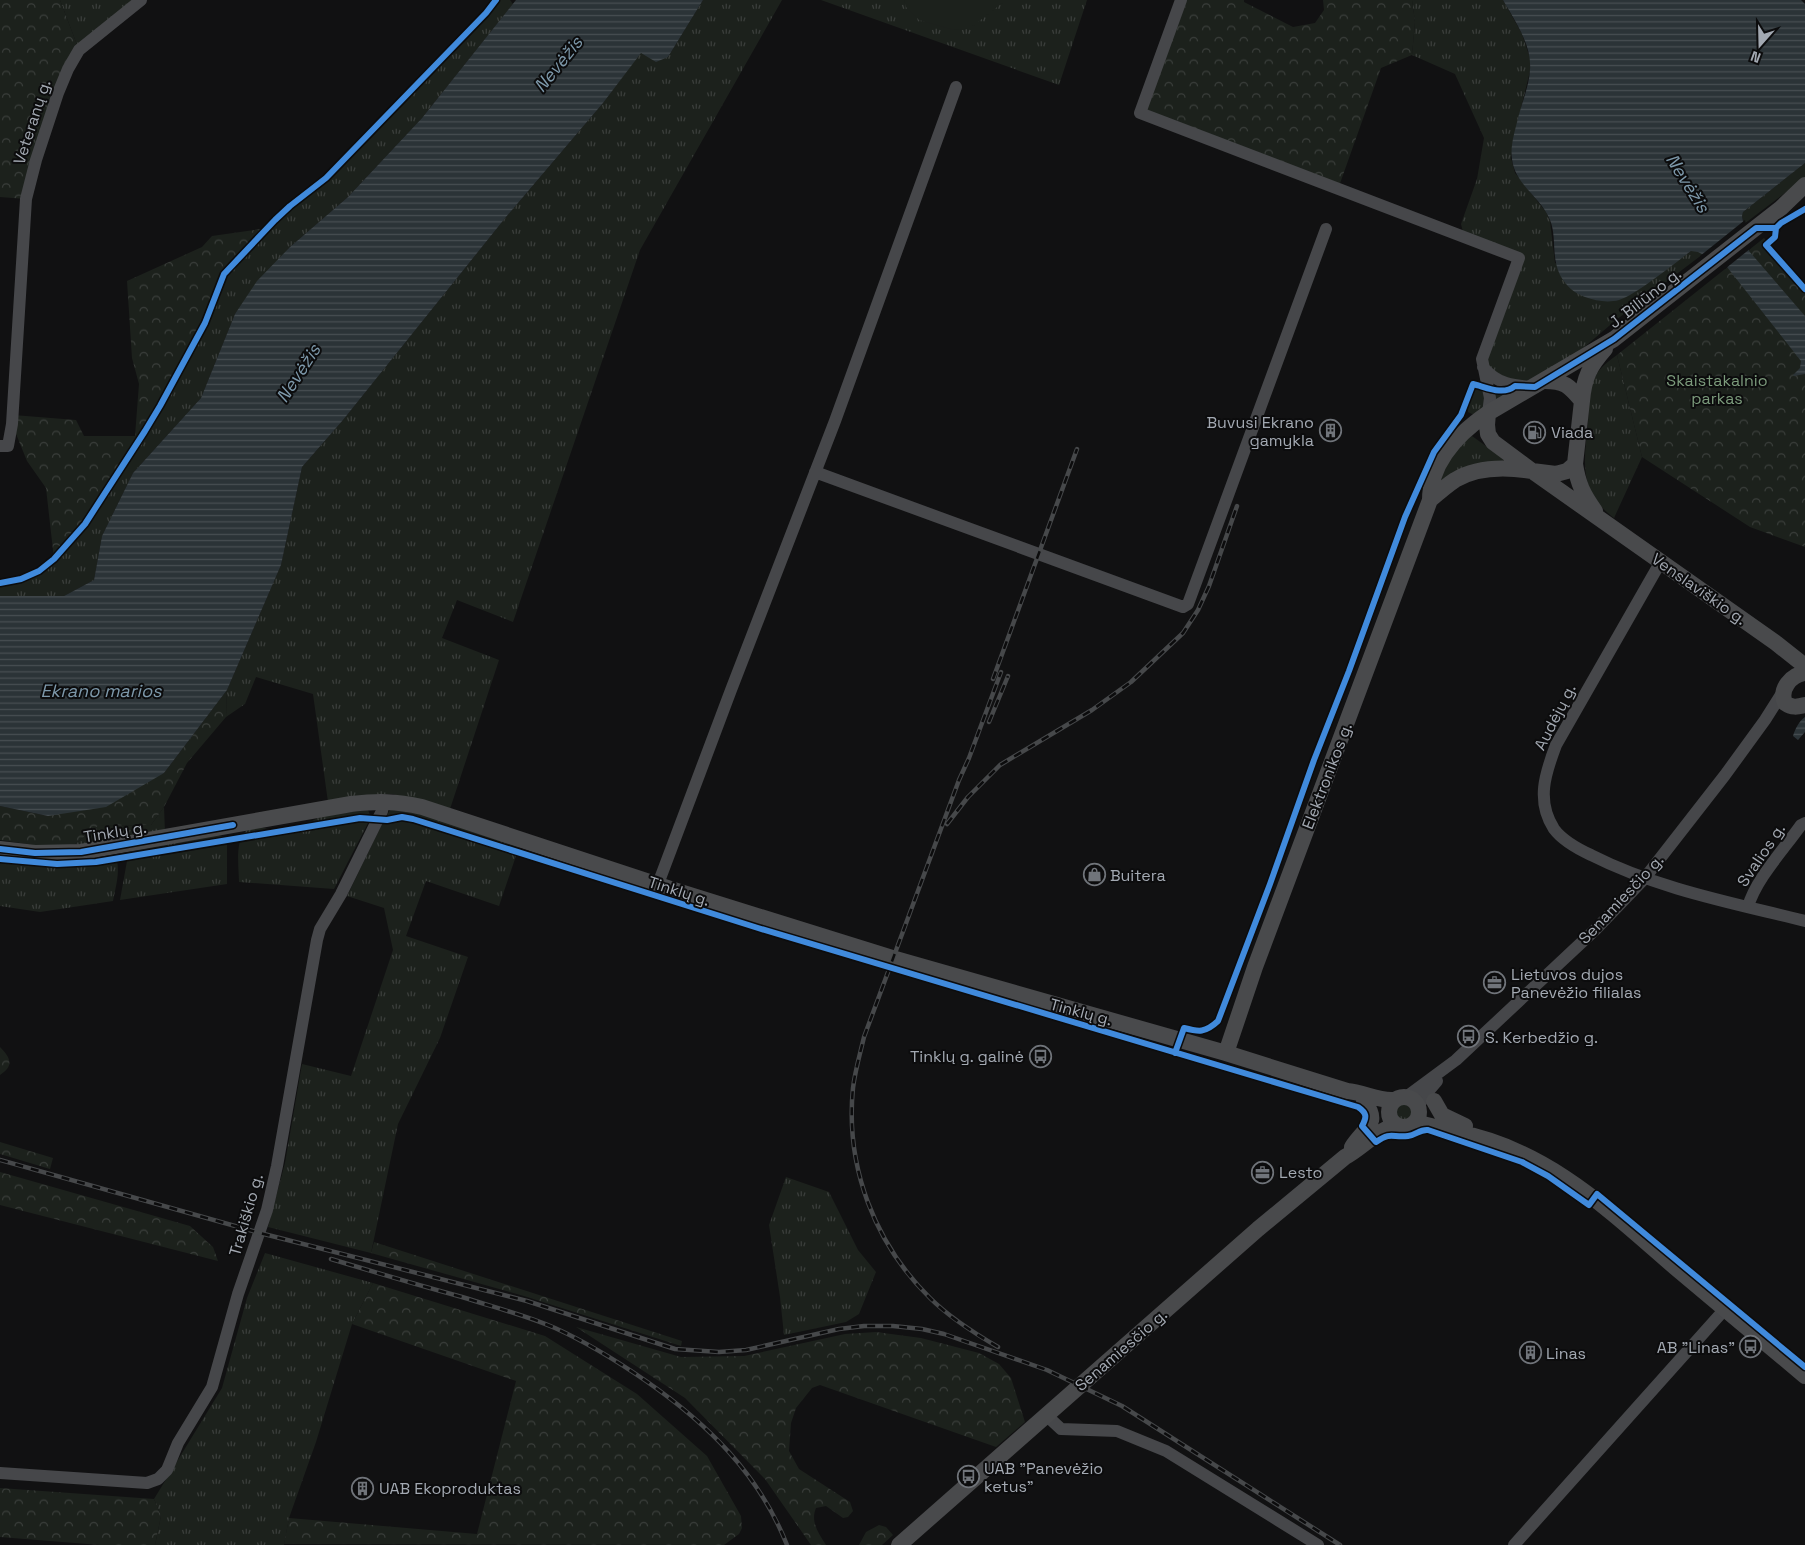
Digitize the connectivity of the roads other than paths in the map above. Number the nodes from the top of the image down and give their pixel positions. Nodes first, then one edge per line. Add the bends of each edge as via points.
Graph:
1 (141, 0) edge
2 (1181, 0) edge
3 (956, 88) dead end
4 (1805, 185) edge
5 (1805, 196) edge
6 (1782, 208) junction
7 (1326, 229) dead end
8 (1614, 339) junction
9 (1482, 365) junction
10 (1540, 384) junction
11 (1582, 401) junction
12 (1488, 414) junction
13 (0, 446) edge
14 (1575, 464) junction
15 (1532, 471) junction
16 (815, 472) junction
17 (1430, 500) junction
18 (1602, 521) junction
19 (1660, 563) junction
20 (1800, 668) edge
21 (1784, 690) junction
22 (1800, 706) edge
23 (1765, 720) junction
24 (384, 801) junction
25 (1805, 823) edge
26 (0, 849) edge
27 (1644, 879) junction
28 (658, 884) junction
29 (1748, 907) junction
30 (1805, 921) edge
31 (1226, 1053) junction
32 (1453, 1064) junction
33 (1347, 1091) junction
34 (1434, 1101) joint
35 (1400, 1112) junction
36 (1497, 1144) junction
37 (1348, 1153) junction
38 (1725, 1309) junction
39 (1805, 1376) edge
40 (1046, 1415) junction
41 (0, 1473) edge
42 (899, 1545) edge
43 (1318, 1545) edge
44 (1514, 1545) edge

1 - 13 street, Veteranų g. via 79,50 68,69 36,160 26,199 12,424 8,446
2 - 9 street via 1140,113 1519,258
3 - 16 street
4 - 6 main road, J. Biliūno g.
5 - 6 main road, J. Biliūno g.
6 - 8 main road, J. Biliūno g.
7 - 16 street via 1188,604 1183,608
8 - 10 main road, J. Biliūno g.
8 - 11 main road, J. Biliūno g. via 1588,370
9 - 10 street via 1498,381 1515,386
9 - 12 street via 1490,398
10 - 11 main road via 1562,382
10 - 12 main road
11 - 14 main road
12 - 15 main road via 1486,425 1493,442
12 - 17 main road, Elektronikos g. via 1467,428 1443,458 1430,488
14 - 15 main road via 1556,474
14 - 18 main road, Venslaviškio g. via 1583,494
15 - 17 main road, Elektronikos g. via 1496,468 1478,471 1454,480
15 - 18 main road, Venslaviškio g.
16 - 28 street
17 - 31 main road, Elektronikos g. via 1255,967
18 - 19 main road, Venslaviškio g.
19 - 20 main road, Venslaviškio g.
19 - 27 street, Audėjų g. via 1556,745 1543,788 1549,818 1562,837 1575,847
20 - 21 main road
21 - 22 main road via 1785,703
21 - 23 street, Senamiesčio g.
22 - 23 street
23 - 27 street, Senamiesčio g.
24 - 26 main road, Tinklų g. via 351,804 81,852 35,853
24 - 28 main road, Tinklų g. via 422,806
24 - 41 street, Trakiškio g. via 374,828 320,929 267,1210 238,1294 212,1387 178,1444 167,1470 158,1479 147,1482
25 - 29 street, Svalios g. via 1760,881
27 - 29 street, Audėjų g.
27 - 32 street, Senamiesčio g. via 1596,929
28 - 31 main road, Tinklų g. via 901,960
29 - 30 street, Audėjų g.
31 - 33 main road, Tinklų g.
32 - 34 street, Senamiesčio g.
32 - 35 street, Senamiesčio g. via 1430,1090
33 - 35 main road, Tinklų g. via 1364,1101
33 - 35 main road, Tinklų g. via 1386,1101
34 - 36 main road via 1448,1119 1486,1135
35 - 36 main road
35 - 37 main road, Senamiesčio g. via 1386,1128 1355,1152
35 - 37 main road, Senamiesčio g. via 1371,1122
36 - 38 main road via 1536,1159 1577,1186
37 - 40 main road, Senamiesčio g.
38 - 39 main road
38 - 44 street
40 - 42 main road, Senamiesčio g.
40 - 43 street via 1061,1429 1116,1430 1166,1451

